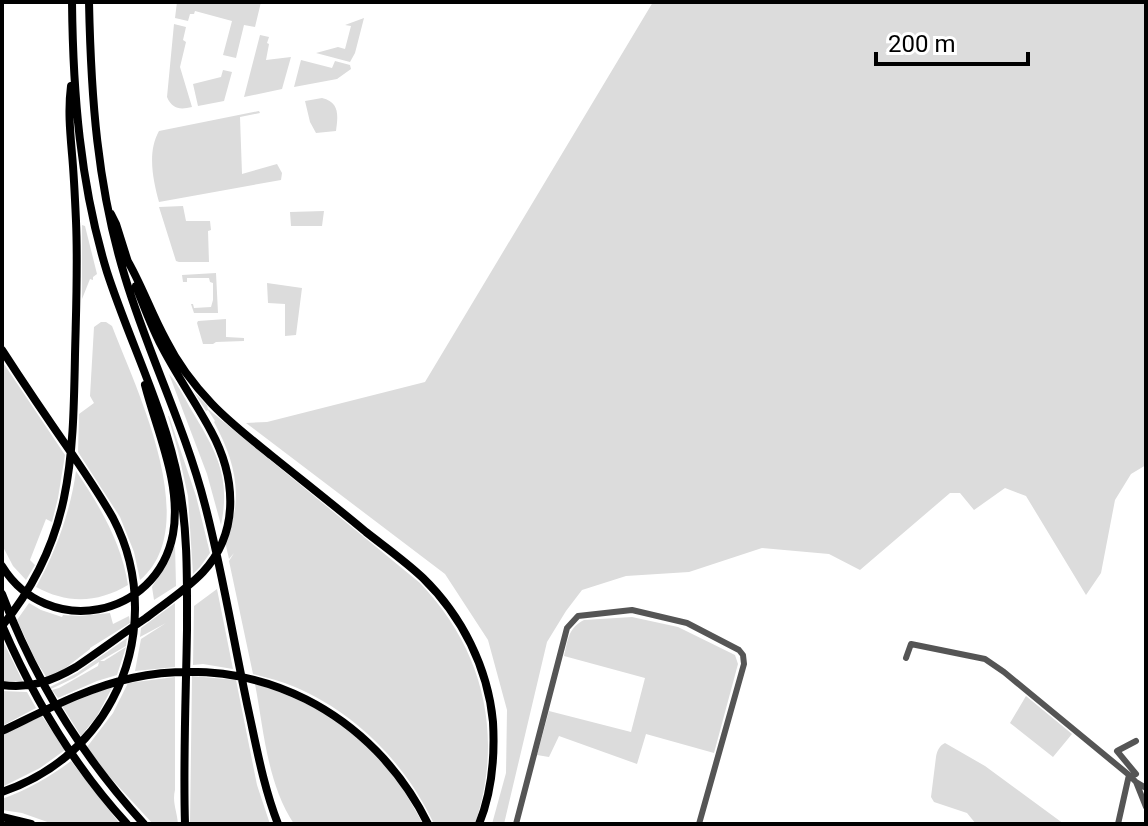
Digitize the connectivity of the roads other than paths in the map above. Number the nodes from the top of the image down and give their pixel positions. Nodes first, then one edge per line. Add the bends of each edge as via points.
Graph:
1 (72, 2) edge
2 (89, 2) edge
3 (74, 74) junction
4 (105, 203) junction
5 (126, 258) junction
6 (2, 350) edge
7 (142, 368) junction
8 (2, 566) edge
9 (2, 594) edge
10 (2, 626) edge
11 (906, 658) dead end
12 (2, 685) edge
13 (2, 731) edge
14 (1136, 741) dead end
15 (1133, 777) junction
16 (1146, 788) edge
17 (2, 792) edge
18 (1146, 807) edge
19 (2, 817) edge
20 (29, 824) edge
21 (127, 824) edge
22 (144, 824) edge
23 (185, 824) edge
24 (278, 824) edge
25 (428, 824) edge
26 (479, 824) edge
27 (516, 824) edge
28 (699, 824) edge
29 (1118, 824) edge

1 - 3 highway
2 - 4 highway via 94,122
3 - 7 highway via 92,212
3 - 10 highway via 69,104 77,244 70,468 57,530 39,573
4 - 5 highway
4 - 24 highway via 125,278 190,452 263,778
5 - 12 highway via 161,346 224,457 231,494 227,527 218,551 194,581 96,653 48,681
5 - 26 highway via 167,343 219,411 408,565 448,607 469,640 482,670 494,746
6 - 17 highway via 108,509 124,543 135,601 132,642 106,711 53,767
7 - 8 highway via 174,507 172,539 162,565 141,589 117,604 74,612 34,599
7 - 23 highway via 172,452 182,500
9 - 22 highway via 58,708 98,770
10 - 21 highway via 46,712
11 - 15 street via 911,644 985,659
13 - 25 highway via 77,696 132,678 196,672 255,680 301,696 355,729 402,779
14 - 15 street via 1117,751
15 - 16 street
15 - 18 street
15 - 29 street
19 - 20 highway
27 - 28 street via 567,628 578,616 632,610 687,623 743,655

